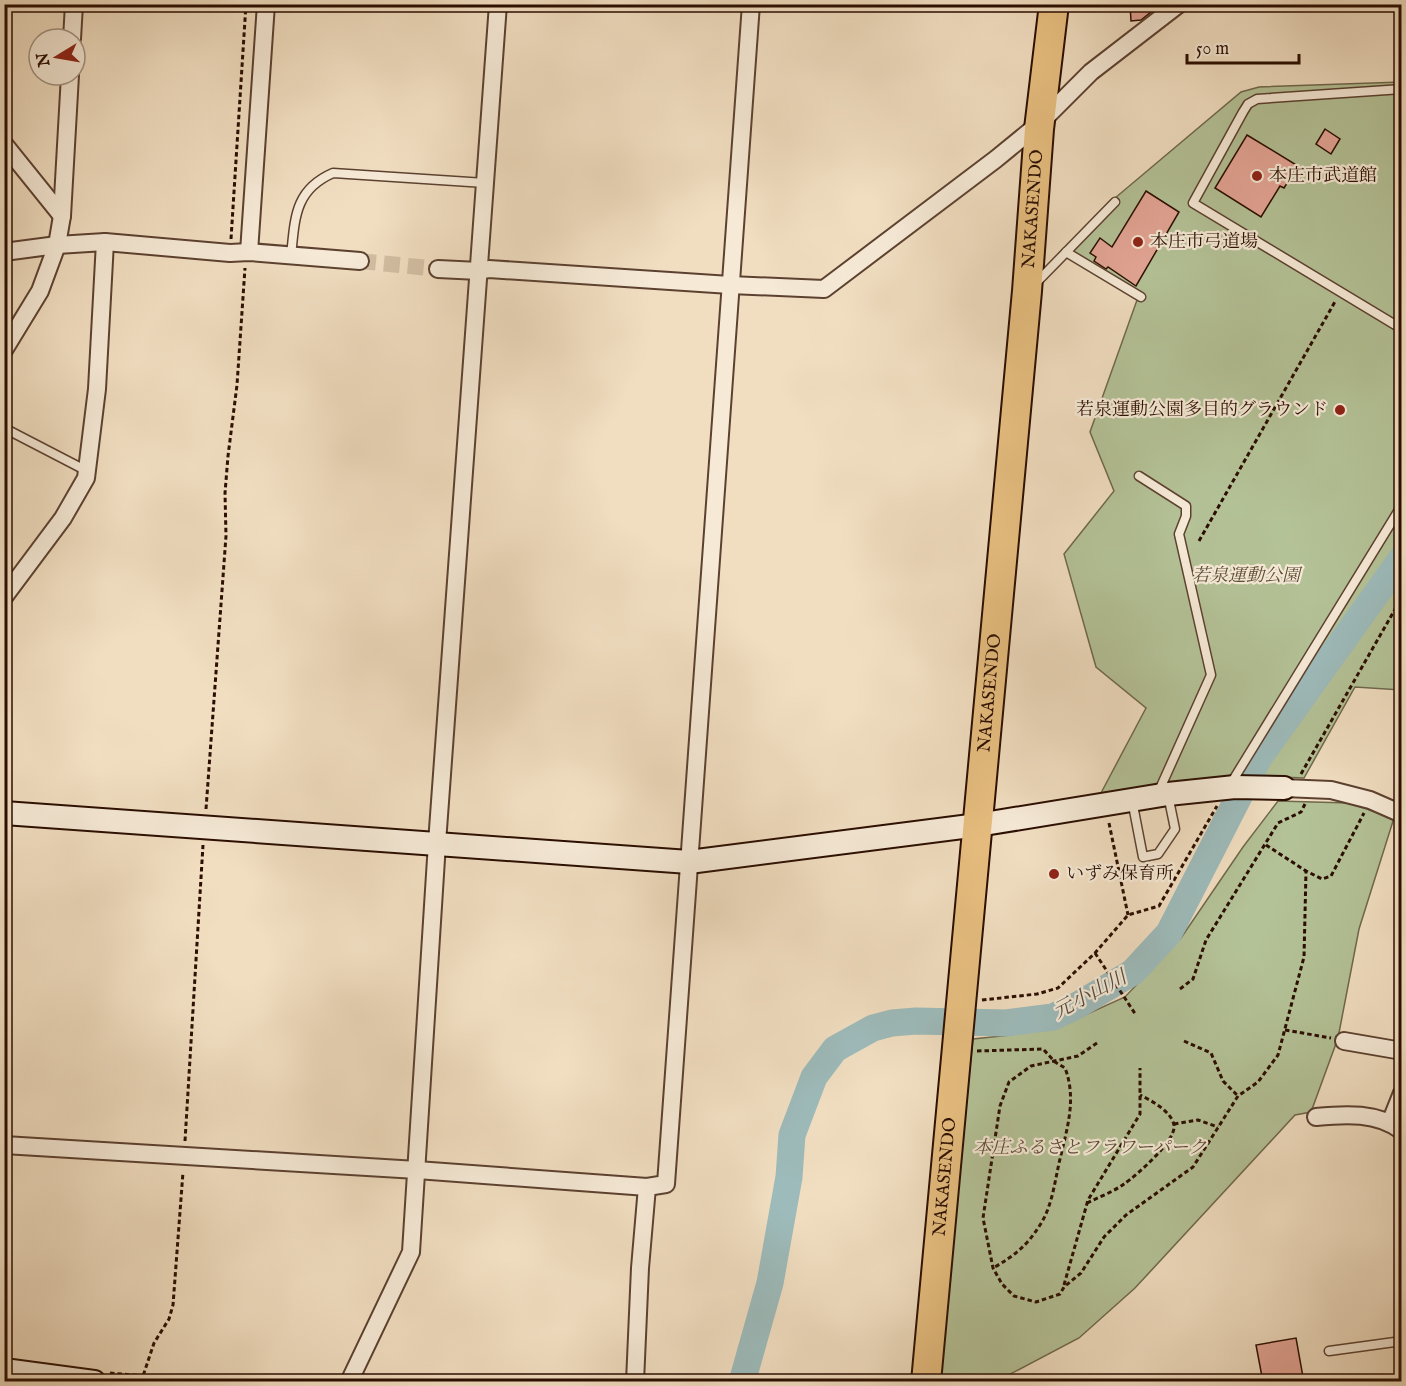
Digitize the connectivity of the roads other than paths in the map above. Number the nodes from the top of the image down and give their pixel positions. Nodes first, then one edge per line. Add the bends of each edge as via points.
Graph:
1 (74, 4) edge
2 (266, 4) edge
3 (498, 4) edge
4 (751, 4) edge
5 (1054, 4) edge
6 (1179, 4) edge
7 (73, 27) edge
8 (69, 87) edge
9 (1401, 89) edge
10 (1040, 123) junction
11 (4, 144) edge
12 (484, 183) junction
13 (1115, 202) dead end
14 (62, 216) junction
15 (105, 242) junction
16 (57, 245) junction
17 (4, 252) edge
18 (249, 252) junction
19 (1066, 252) junction
20 (291, 257) junction
21 (360, 261) tunnel mouth
22 (438, 269) tunnel mouth
23 (479, 271) junction
24 (730, 285) junction
25 (1028, 291) junction
26 (1141, 297) dead end
27 (1401, 329) edge
28 (4, 350) edge
29 (4, 428) edge
30 (87, 471) junction
31 (1139, 476) dead end
32 (1401, 505) edge
33 (4, 597) edge
34 (1232, 787) junction
35 (1288, 789) joint
36 (1162, 795) junction
37 (1132, 800) junction
38 (4, 813) edge
39 (1401, 814) edge
40 (978, 825) junction
41 (437, 843) junction
42 (689, 862) junction
43 (1344, 1041) road end
44 (1401, 1051) edge
45 (1401, 1093) edge
46 (1316, 1117) dead end
47 (1396, 1127) edge
48 (4, 1145) edge
49 (417, 1170) junction
50 (647, 1187) junction
51 (1401, 1341) edge
52 (1329, 1351) dead end
53 (4, 1370) edge
54 (94, 1382) edge
55 (349, 1382) edge
56 (635, 1382) edge
57 (926, 1382) edge

1 - 7 street
2 - 18 street
3 - 12 street
4 - 24 street
5 - 10 highway, NAKASENDO
6 - 10 street via 1091,72
8 - 14 street
9 - 27 lane via 1257,99 1243,112 1193,203
10 - 24 street via 824,289
10 - 25 highway, NAKASENDO
11 - 14 street
12 - 20 lane via 333,173 309,188 300,201
12 - 23 street
13 - 19 lane
14 - 16 street
15 - 16 street
15 - 18 street
15 - 30 street via 97,390
16 - 17 street
16 - 28 street via 40,291
18 - 20 street
19 - 25 lane
19 - 26 lane
20 - 21 street
22 - 23 street
23 - 24 street
23 - 41 street
24 - 42 street
25 - 40 highway, NAKASENDO
29 - 30 lane
30 - 33 street via 63,519
31 - 36 lane via 1186,506 1179,534 1211,675
32 - 34 lane
34 - 35 street
34 - 36 street
35 - 39 street via 1331,790
36 - 37 street
36 - 37 lane via 1175,829 1158,854 1143,857
37 - 40 street
38 - 41 street
40 - 42 street
40 - 57 highway, NAKASENDO
41 - 42 street
41 - 49 street
42 - 50 street via 666,1184
43 - 44 street
45 - 47 street
46 - 47 street via 1349,1114
48 - 49 street
49 - 50 street
49 - 55 street via 411,1252
50 - 56 street
51 - 52 lane
53 - 54 street

